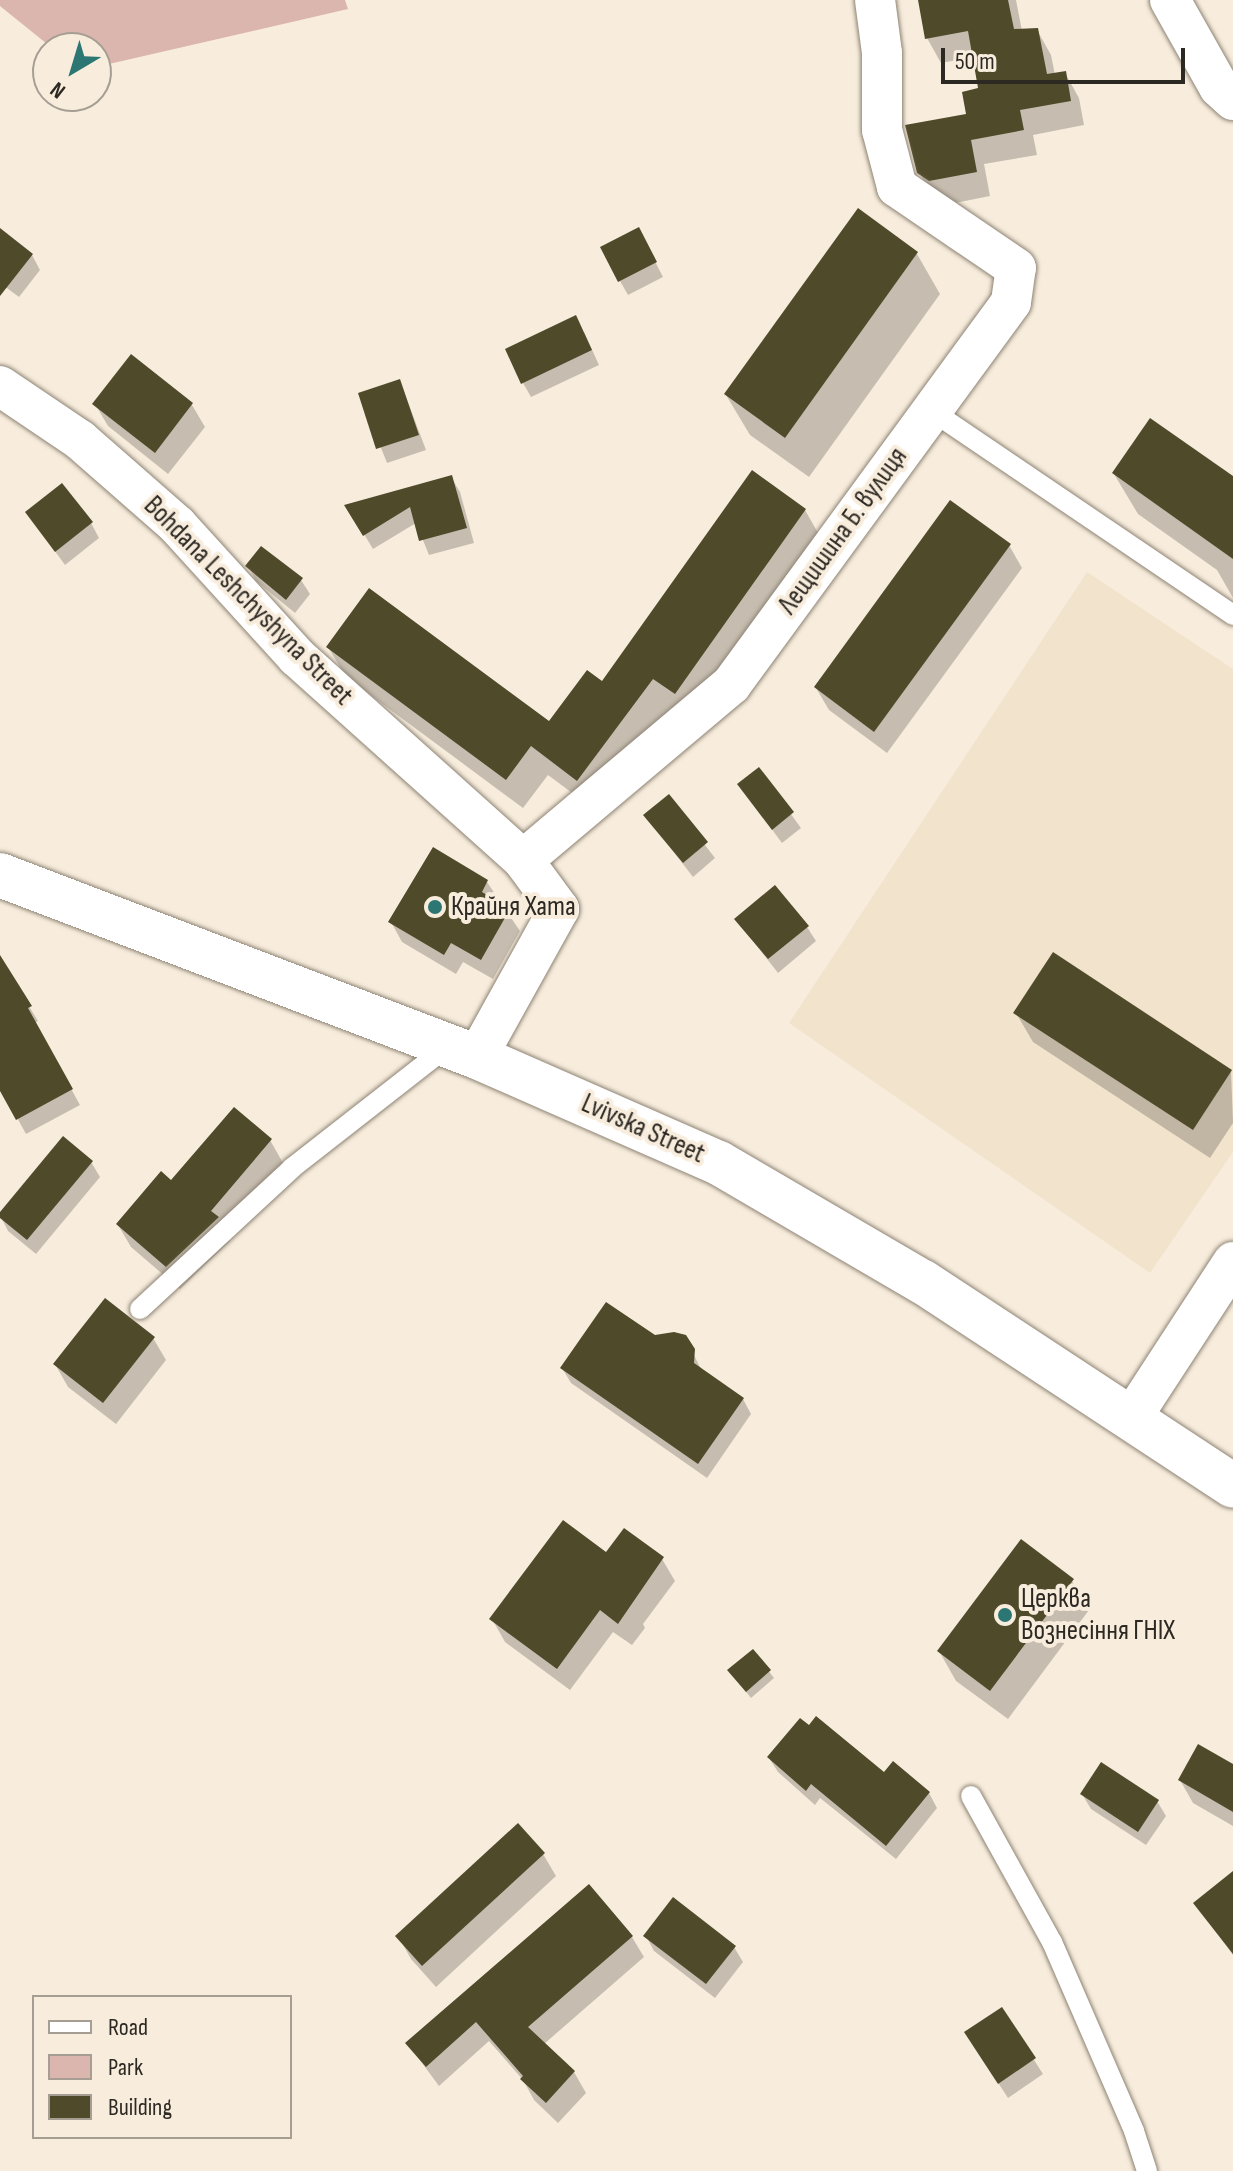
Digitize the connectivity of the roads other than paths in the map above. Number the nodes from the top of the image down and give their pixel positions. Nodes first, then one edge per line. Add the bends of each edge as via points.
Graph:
1 (875, 0) edge
2 (1170, 0) edge
3 (1233, 100) edge
4 (0, 386) edge
5 (932, 411) junction
6 (1233, 615) edge
7 (523, 860) junction
8 (0, 875) edge
9 (462, 1052) junction
10 (1233, 1262) edge
11 (140, 1309) dead end
12 (1132, 1417) junction
13 (1233, 1486) edge
14 (971, 1796) dead end
15 (1147, 2171) edge

1 - 5 street, Лещишина Б. вулиця via 882,53 882,130 897,187 1016,268 1011,302
2 - 3 street via 1219,87
4 - 7 street, Bohdana Leshchyshyna Street via 80,440 177,525 297,657
5 - 6 lane
5 - 7 street, Лещишина Б. вулиця via 731,685
7 - 9 street, Bohdana Leshchyshyna Street via 559,909
8 - 9 main road, Lvivska Street
9 - 11 lane via 292,1168
9 - 12 main road, Lvivska Street via 719,1163 910,1274
10 - 12 street
12 - 13 main road, Lvivska Street
14 - 15 lane via 1052,1942

